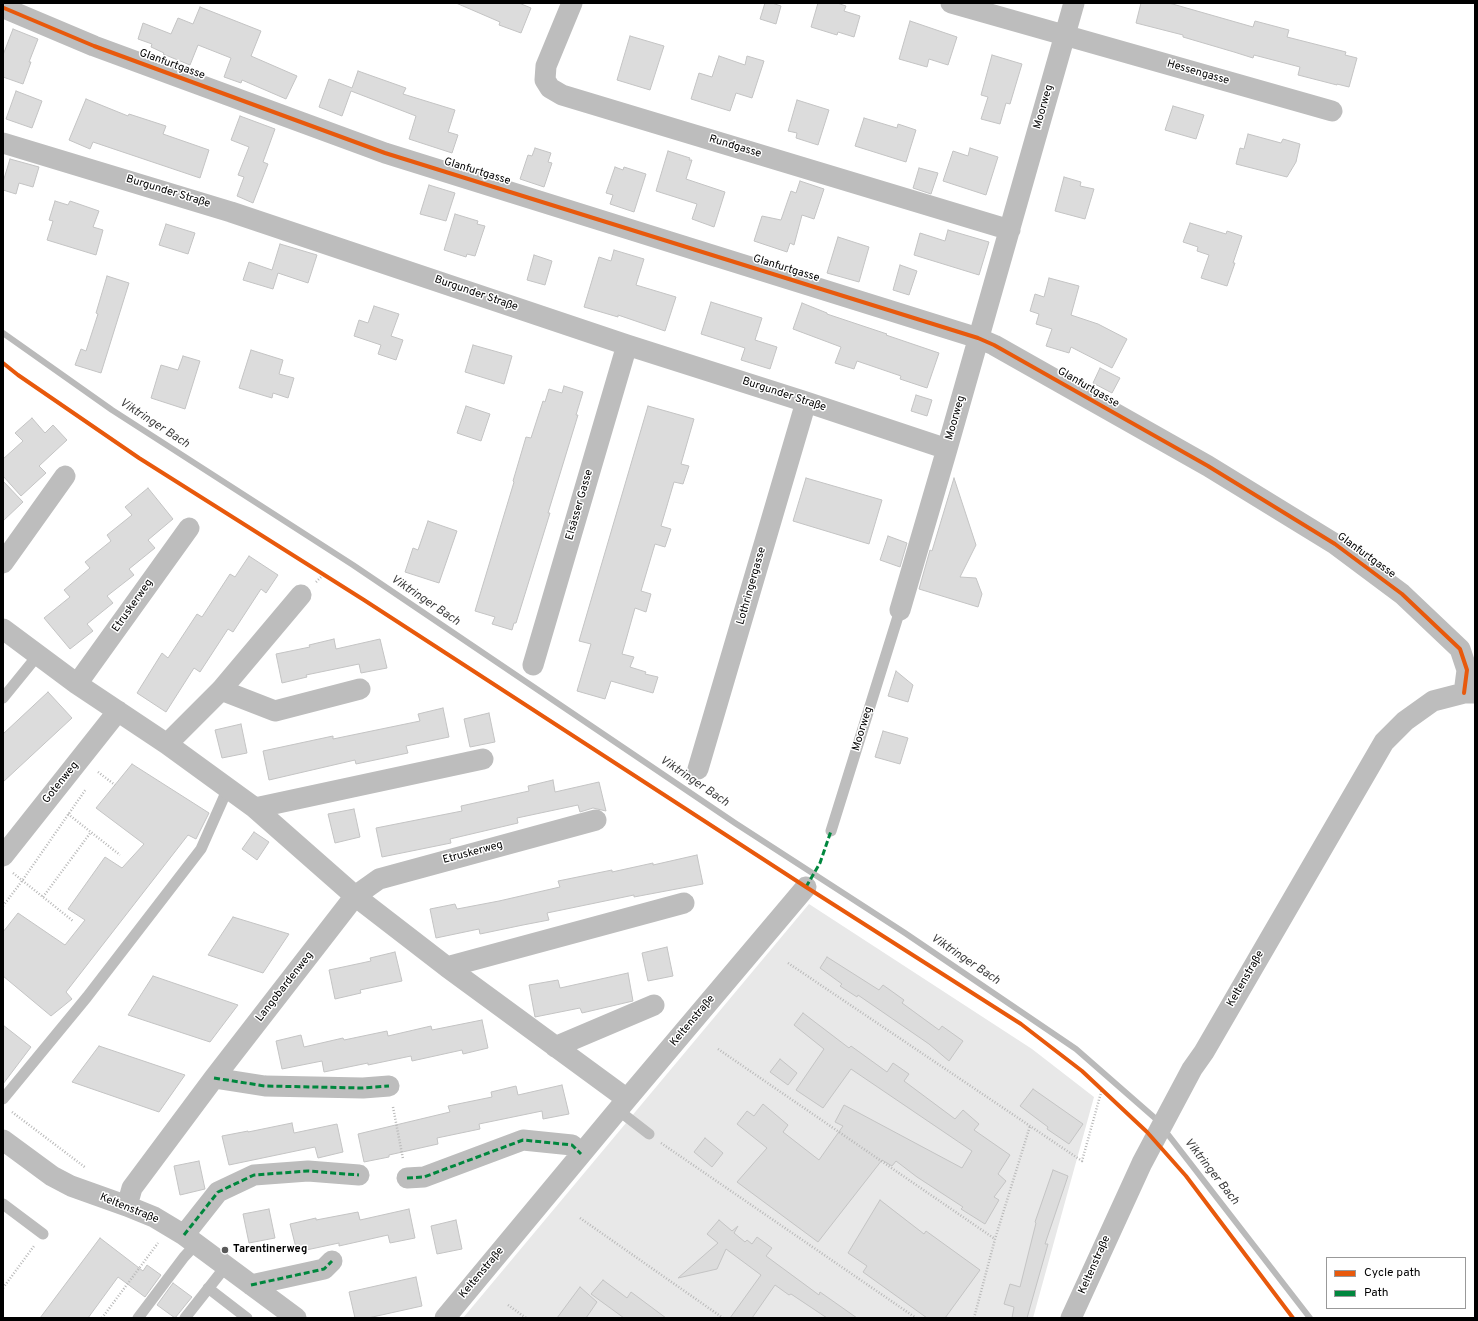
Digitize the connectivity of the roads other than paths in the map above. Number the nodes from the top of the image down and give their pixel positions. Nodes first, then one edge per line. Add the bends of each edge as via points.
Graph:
1 (572, 3) edge
2 (951, 3) edge
3 (1074, 3) edge
4 (4, 7) edge
5 (1064, 35) junction
6 (1332, 111) dead end
7 (3, 143) edge
8 (1010, 230) junction
9 (978, 338) junction
10 (627, 345) junction
11 (806, 402) junction
12 (947, 449) junction
13 (65, 476) dead end
14 (189, 528) dead end
15 (3, 563) edge
16 (301, 595) dead end
17 (900, 610) joint
18 (3, 629) edge
19 (38, 655) junction
20 (533, 665) dead end
21 (77, 684) junction
22 (360, 689) dead end
23 (221, 690) junction
24 (1470, 693) edge
25 (3, 698) edge
26 (118, 711) junction
27 (167, 744) junction
28 (483, 759) dead end
29 (698, 769) dead end
30 (228, 788) junction
31 (255, 808) junction
32 (596, 820) dead end
33 (831, 831) dead end
34 (5, 863) edge
35 (806, 887) dead end
36 (355, 896) junction
37 (684, 903) dead end
38 (447, 967) junction
39 (654, 1004) dead end
40 (555, 1048) junction
41 (214, 1078) junction
42 (389, 1086) road end
43 (3, 1099) edge
44 (622, 1105) junction
45 (648, 1134) road end
46 (3, 1140) edge
47 (581, 1154) junction
48 (358, 1175) dead end
49 (407, 1178) road end
50 (3, 1204) edge
51 (127, 1206) junction
52 (43, 1234) road end
53 (190, 1239) junction
54 (332, 1261) dead end
55 (226, 1266) junction
56 (251, 1285) junction
57 (208, 1288) junction
58 (138, 1318) edge
59 (185, 1318) edge
60 (247, 1318) edge
61 (296, 1318) edge
62 (445, 1318) edge
63 (1071, 1318) edge

1 - 8 street, Rundgasse via 546,66 545,80 550,88 562,95
2 - 5 street
3 - 5 street, Moorweg
4 - 9 street, Glanfurtgasse via 94,46 385,153
5 - 6 street, Hessengasse
5 - 8 street, Moorweg
7 - 10 street, Burgunder Straße via 231,212
8 - 9 street, Moorweg
9 - 12 street, Moorweg
9 - 24 street, Glanfurtgasse via 1208,466 1335,544 1402,594 1460,648 1467,670
10 - 11 street, Burgunder Straße
10 - 20 street, Elsässer Gasse
11 - 12 street, Burgunder Straße
11 - 29 street, Lothringergasse
12 - 17 street, Moorweg
13 - 15 street
14 - 21 street, Etruskerweg
16 - 23 street
17 - 33 lane, Moorweg
18 - 19 street
19 - 21 street
19 - 25 lane
21 - 26 street
22 - 23 street via 275,711
23 - 27 street
24 - 63 street, Keltenstraße via 1433,700 1405,721 1384,742 1192,1069 1142,1164
26 - 27 street
26 - 34 street, Gotenweg via 48,798
27 - 30 street
28 - 31 street
30 - 31 street
30 - 43 lane via 201,849
31 - 36 street
32 - 36 street, Etruskerweg via 379,879
35 - 44 street, Keltenstraße
36 - 38 street
36 - 41 street, Langobardenweg
37 - 38 street
38 - 40 street
39 - 40 street
40 - 44 street
41 - 42 street via 265,1086
41 - 51 street, Langobardenweg via 132,1188
44 - 45 lane
44 - 47 street, Keltenstraße
46 - 51 street, Keltenstraße via 52,1176 71,1186
47 - 49 street via 572,1145 523,1140 424,1177
47 - 62 street, Keltenstraße
48 - 53 street via 308,1171 254,1175 218,1192
50 - 52 lane
51 - 53 street, Keltenstraße via 154,1217
53 - 55 street, Keltenstraße
53 - 58 lane via 184,1258
54 - 56 street via 324,1269
55 - 56 street, Keltenstraße
55 - 57 lane
56 - 61 street, Keltenstraße
57 - 59 lane
57 - 60 lane

